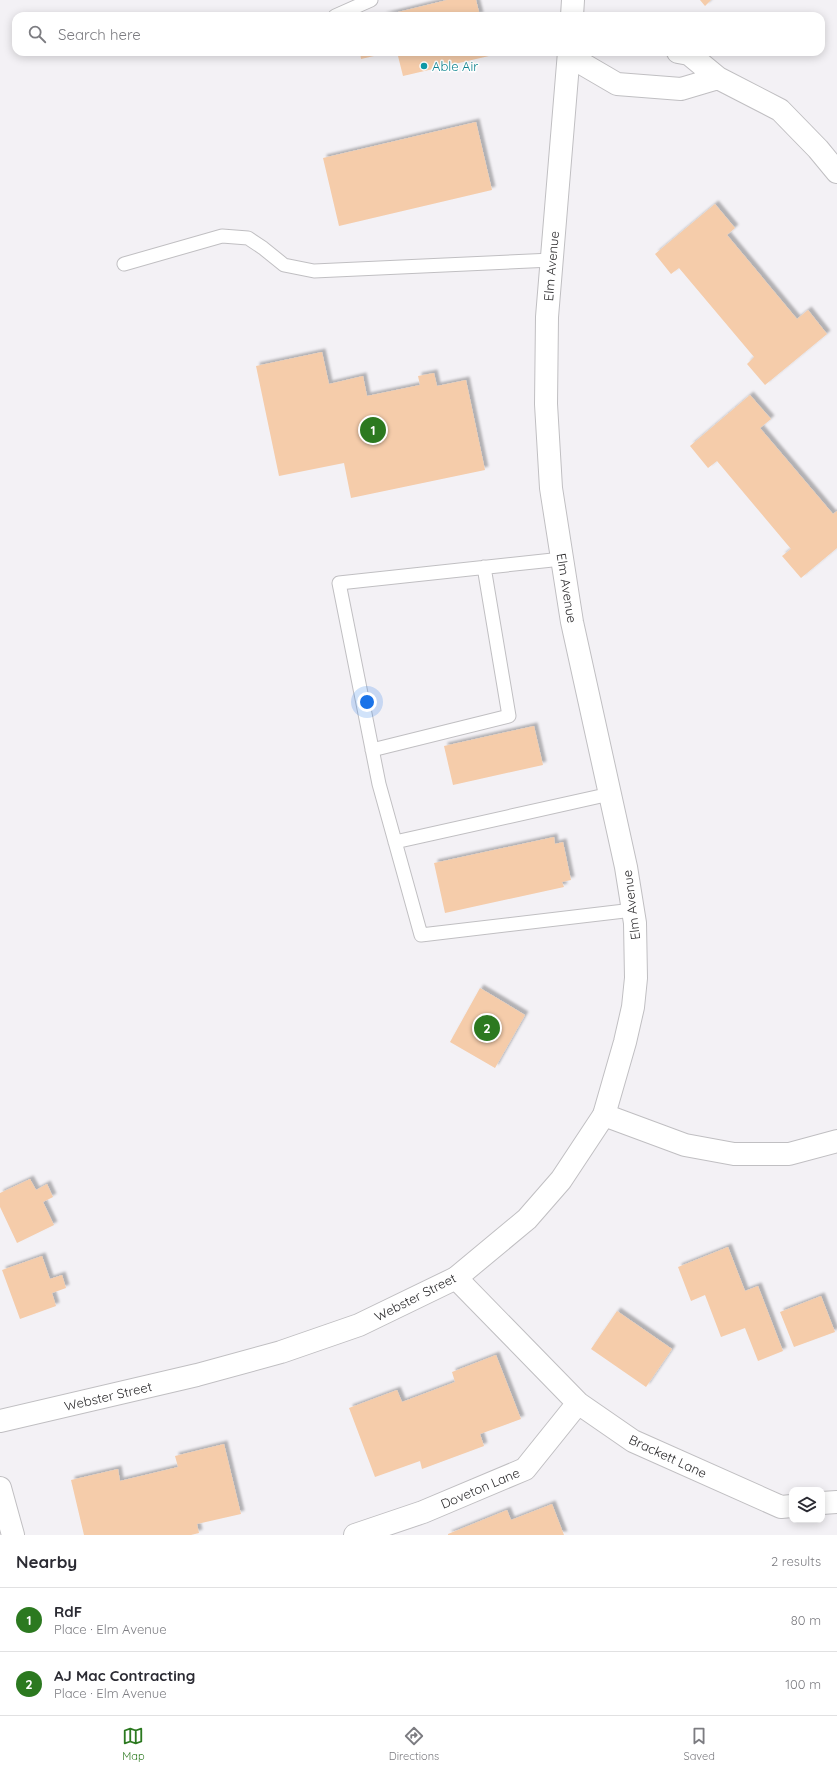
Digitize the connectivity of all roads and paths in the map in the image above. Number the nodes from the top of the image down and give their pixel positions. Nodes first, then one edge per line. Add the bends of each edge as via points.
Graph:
1 (372, 0) edge
2 (573, 0) edge
3 (344, 12) edge
4 (572, 12) edge
5 (574, 56) edge
6 (578, 56) edge
7 (691, 56) edge
8 (718, 78) junction
9 (837, 172) edge
10 (552, 260) junction
11 (124, 264) dead end
12 (562, 559) junction
13 (484, 567) junction
14 (372, 750) junction
15 (610, 794) junction
16 (395, 842) junction
17 (633, 910) junction
18 (604, 1115) junction
19 (837, 1141) edge
20 (456, 1278) junction
21 (578, 1403) junction
22 (0, 1421) edge
23 (0, 1488) edge
24 (837, 1502) edge
25 (825, 1503) edge
26 (789, 1506) edge
27 (13, 1535) edge
28 (355, 1535) edge

1 - 3 lane
2 - 4 main road
5 - 10 main road, Elm Avenue
6 - 8 main road via 617,84 681,89
7 - 8 main road
8 - 9 main road via 780,110
10 - 11 lane via 314,271 284,265 248,238 222,236
10 - 12 main road, Elm Avenue via 547,317 546,404 551,488
12 - 13 lane
12 - 15 main road, Elm Avenue via 572,622
13 - 14 lane via 509,716
13 - 14 lane via 339,583
14 - 16 lane
15 - 16 lane
15 - 17 main road, Elm Avenue
16 - 17 lane via 421,935
17 - 18 main road, Elm Avenue via 636,978 634,1000
18 - 19 main road via 685,1145 734,1154 789,1154
18 - 20 main road, Webster Street via 561,1180 527,1219
20 - 21 main road, Brackett Lane
20 - 22 main road, Webster Street via 359,1325 281,1352 197,1375
21 - 26 main road, Brackett Lane via 632,1441 781,1507
21 - 28 main road, Doveton Lane via 525,1469 423,1512
23 - 27 main road
24 - 25 main road

